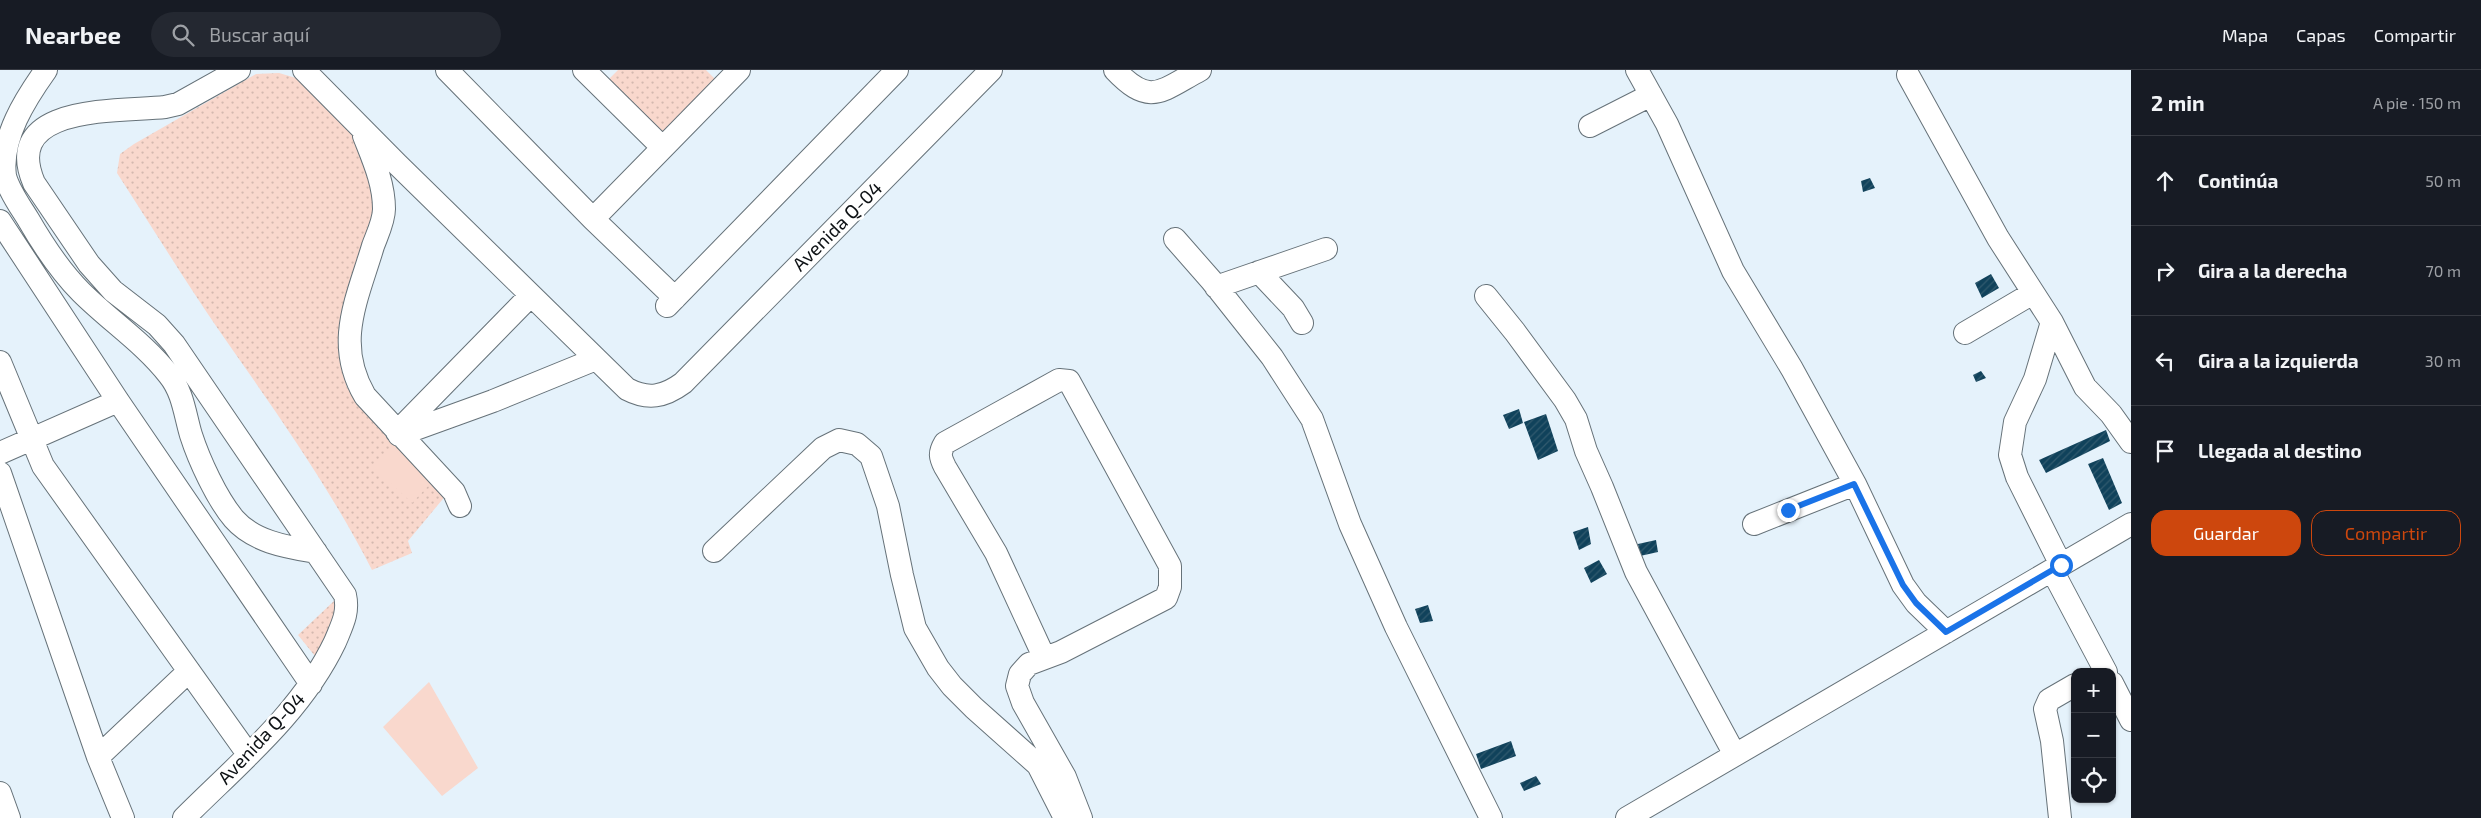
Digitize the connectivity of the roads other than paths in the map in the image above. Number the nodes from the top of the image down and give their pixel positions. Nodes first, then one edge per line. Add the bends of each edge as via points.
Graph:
1 (46, 70) edge
2 (239, 70) edge
3 (304, 70) edge
4 (447, 70) edge
5 (897, 70) edge
6 (991, 70) edge
7 (1200, 70) edge
8 (1637, 70) edge
9 (729, 73) edge
10 (597, 74) edge
11 (1127, 74) edge
12 (1908, 75) dead end
13 (1651, 95) junction
14 (359, 124) junction
15 (1590, 126) dead end
16 (662, 147) junction
17 (0, 220) edge
18 (593, 220) junction
19 (1175, 239) dead end
20 (1326, 249) dead end
21 (1258, 272) junction
22 (1216, 287) junction
23 (2033, 293) junction
24 (531, 295) junction
25 (1486, 296) dead end
26 (2052, 322) junction
27 (1302, 324) dead end
28 (1965, 333) dead end
29 (596, 358) junction
30 (0, 362) edge
31 (118, 401) junction
32 (398, 433) junction
33 (34, 439) junction
34 (2131, 442) edge
35 (0, 453) edge
36 (0, 473) edge
37 (1854, 484) junction
38 (460, 506) dead end
39 (1754, 524) dead end
40 (2131, 524) edge
41 (714, 551) dead end
42 (316, 552) junction
43 (2056, 567) junction
44 (1946, 632) junction
45 (1044, 657) junction
46 (2103, 668) edge
47 (189, 671) junction
48 (311, 684) junction
49 (2071, 688) edge
50 (2116, 692) edge
51 (2131, 720) edge
52 (248, 754) junction
53 (1735, 755) junction
54 (98, 757) junction
55 (0, 793) edge
56 (9, 818) edge
57 (123, 818) edge
58 (184, 818) edge
59 (1065, 818) edge
60 (1082, 818) edge
61 (1491, 818) edge
62 (1627, 818) edge
63 (2060, 818) edge

1 - 42 street via 10,129 4,155 5,176 18,204 47,251 80,292 142,344 170,376 184,404 198,456 233,518 248,533 288,547
2 - 42 street via 165,108 89,113 56,120 37,133 31,144 28,166 34,184 89,264 113,291 157,325 174,344
3 - 14 street, Avenida Q-04
4 - 18 street
5 - 18 street via 671,302
6 - 29 street, Avenida Q-04 via 672,391 656,397 640,396 627,389
7 - 11 street via 1157,93 1142,92
8 - 13 street
9 - 16 street
10 - 16 street
12 - 23 street via 1998,238
13 - 15 street
13 - 37 street via 1733,271 1792,369
14 - 24 street, Avenida Q-04
14 - 32 street via 378,172 384,211 352,316 349,353 355,378 365,396
16 - 18 street
17 - 31 street
19 - 22 street
20 - 21 street
21 - 22 street
21 - 27 street via 1293,308
22 - 61 street via 1272,357 1312,419 1350,524
23 - 26 street
23 - 28 street
24 - 29 street, Avenida Q-04
24 - 32 street
25 - 53 street via 1576,419 1636,572
26 - 34 street via 2085,386
26 - 43 street via 2035,379 2015,422 2010,455
29 - 32 street via 492,401
30 - 33 street
31 - 33 street
31 - 48 street
32 - 38 street via 454,492
33 - 35 street
33 - 47 street via 43,466
36 - 54 street
37 - 39 street
37 - 44 street via 1903,585 1916,603
40 - 43 street
41 - 59 street via 823,448 839,440 857,444 871,456 888,506 915,628 952,686 1038,765
42 - 48 street, Avenida Q-04 via 345,594 348,607
43 - 44 street
43 - 46 street
44 - 53 street
45 - 45 street via 1062,652 1166,598 1170,587 1170,566 1160,546 1069,381 1059,380 945,443 940,451 940,458 996,553
45 - 60 street via 1029,664 1020,674 1018,686 1023,702 1065,777
47 - 52 street
47 - 54 street
48 - 52 street, Avenida Q-04 via 287,716
49 - 63 street via 2050,700 2045,709 2052,741
50 - 51 street
52 - 58 street, Avenida Q-04
53 - 62 street
54 - 57 street
55 - 56 street

